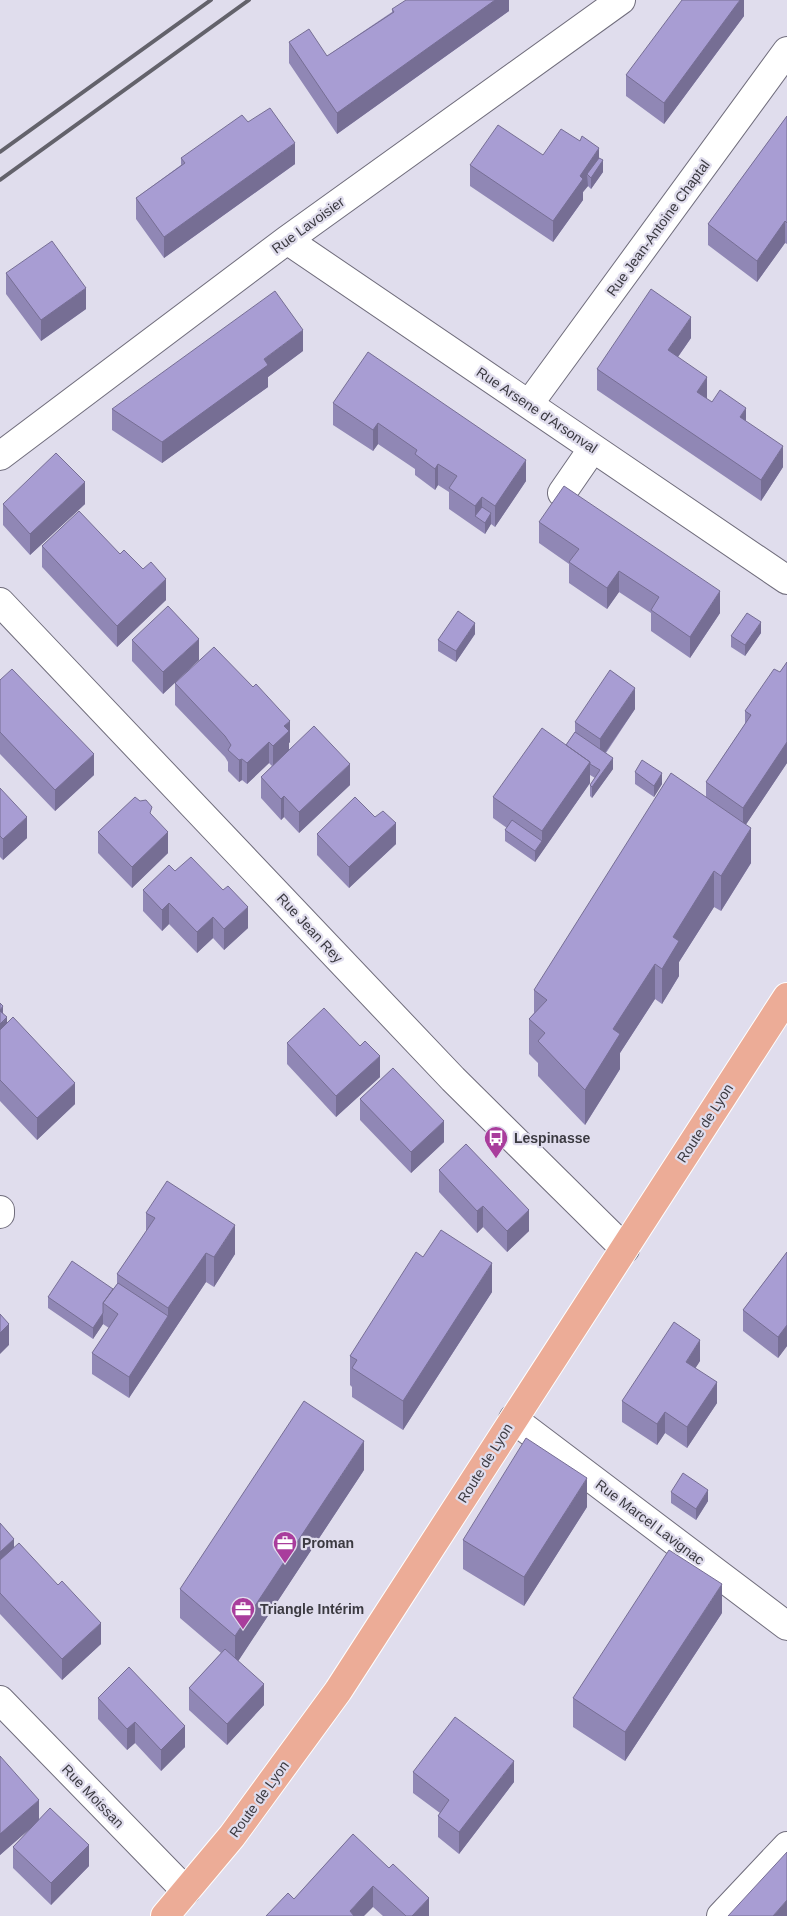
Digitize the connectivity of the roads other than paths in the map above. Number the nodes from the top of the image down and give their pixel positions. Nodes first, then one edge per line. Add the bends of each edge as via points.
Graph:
1 (621, 0) edge
2 (787, 51) edge
3 (288, 240) junction
4 (529, 404) junction
5 (593, 448) junction
6 (0, 456) edge
7 (562, 493) edge
8 (787, 580) edge
9 (0, 602) edge
10 (787, 996) edge
11 (625, 1248) junction
12 (514, 1419) junction
13 (787, 1626) edge
14 (0, 1700) edge
15 (787, 1846) edge
16 (186, 1891) junction
17 (165, 1916) edge
18 (721, 1916) edge

1 - 3 street, Rue Lavoisier
2 - 4 street, Rue Jean-Antoine Chaptal
3 - 4 street, Rue Arsene d'Arsonval
3 - 6 street, Rue Lavoisier
4 - 5 street, Rue Arsene d'Arsonval
5 - 7 street
5 - 8 street, Rue Arsene d'Arsonval
9 - 11 street, Rue Jean Rey via 453,1079
10 - 11 main road, Route de Lyon
11 - 12 main road, Route de Lyon
12 - 13 street, Rue Marcel Lavignac
12 - 16 main road, Route de Lyon via 338,1690 232,1836
14 - 16 street, Rue Moissan
15 - 18 street
16 - 17 main road, Route de Lyon

